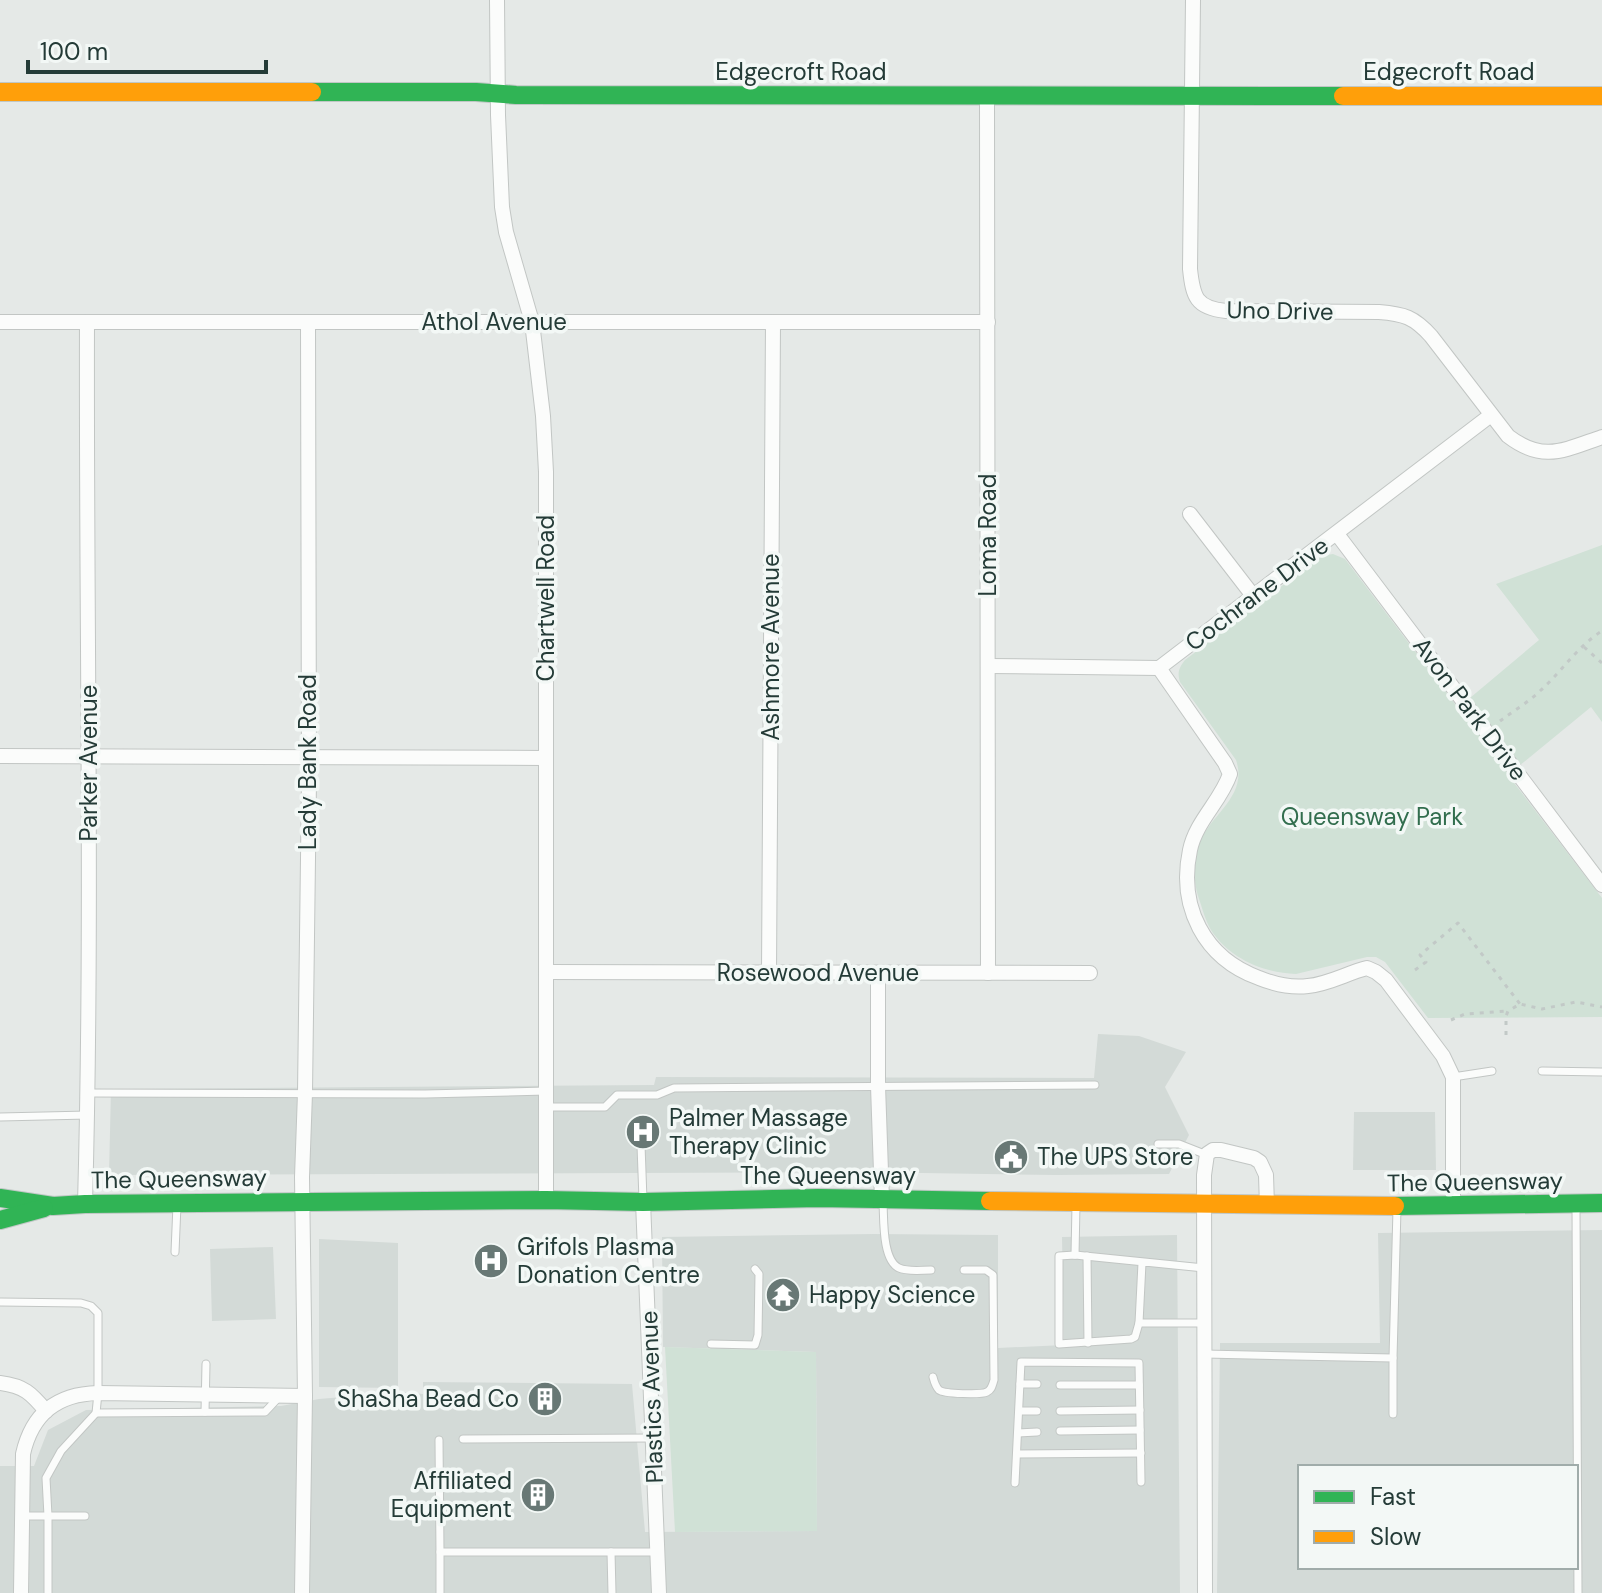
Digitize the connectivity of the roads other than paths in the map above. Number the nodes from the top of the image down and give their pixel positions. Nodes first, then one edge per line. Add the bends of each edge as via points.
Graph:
1 (497, 0) edge
2 (1193, 0) edge
3 (0, 92) edge
4 (497, 93) junction
5 (1193, 95) junction
6 (987, 96) junction
7 (1602, 96) edge
8 (0, 322) edge
9 (87, 322) junction
10 (308, 322) junction
11 (532, 322) junction
12 (773, 322) junction
13 (988, 322) junction
14 (1491, 415) junction
15 (1602, 437) edge
16 (1190, 514) dead end
17 (1337, 534) junction
18 (1254, 597) junction
19 (988, 666) junction
20 (1159, 668) junction
21 (0, 756) edge
22 (90, 756) junction
23 (309, 757) junction
24 (545, 758) junction
25 (1602, 885) edge
26 (546, 972) junction
27 (769, 973) junction
28 (878, 973) junction
29 (988, 973) junction
30 (1090, 973) dead end
31 (1492, 1071) dead end
32 (1542, 1071) dead end
33 (1602, 1072) edge
34 (1453, 1077) junction
35 (1095, 1085) dead end
36 (878, 1086) junction
37 (546, 1091) junction
38 (88, 1093) junction
39 (305, 1093) junction
40 (546, 1107) junction
41 (88, 1115) junction
42 (0, 1117) edge
43 (1158, 1144) dead end
44 (641, 1145) dead end
45 (1207, 1155) junction
46 (0, 1198) edge
47 (546, 1200) junction
48 (882, 1200) junction
49 (1076, 1201) junction
50 (302, 1202) junction
51 (643, 1202) junction
52 (177, 1203) junction
53 (1602, 1203) edge
54 (85, 1204) junction
55 (1205, 1204) junction
56 (1576, 1205) junction
57 (53, 1206) junction
58 (1267, 1206) junction
59 (1453, 1206) junction
60 (1397, 1207) junction
61 (0, 1220) edge
62 (175, 1252) dead end
63 (1075, 1255) junction
64 (1087, 1256) junction
65 (1142, 1263) junction
66 (1205, 1268) junction
67 (755, 1269) dead end
68 (931, 1270) dead end
69 (964, 1270) dead end
70 (0, 1302) edge
71 (1139, 1323) junction
72 (1204, 1323) junction
73 (1088, 1343) junction
74 (711, 1344) dead end
75 (1205, 1354) junction
76 (1393, 1358) junction
77 (206, 1364) dead end
78 (933, 1377) dead end
79 (0, 1383) edge
80 (1020, 1384) junction
81 (1037, 1384) dead end
82 (1060, 1385) dead end
83 (1139, 1385) junction
84 (98, 1393) junction
85 (146, 1394) junction
86 (205, 1394) junction
87 (280, 1395) junction
88 (305, 1396) junction
89 (1140, 1410) junction
90 (46, 1411) junction
91 (1020, 1411) junction
92 (1037, 1411) dead end
93 (1060, 1411) dead end
94 (205, 1412) junction
95 (96, 1413) junction
96 (146, 1413) junction
97 (1393, 1414) dead end
98 (1140, 1430) junction
99 (1060, 1431) dead end
100 (1037, 1432) dead end
101 (1018, 1433) junction
102 (653, 1438) junction
103 (463, 1439) dead end
104 (439, 1440) dead end
105 (1141, 1453) junction
106 (1017, 1454) junction
107 (1577, 1465) edge
108 (1141, 1482) dead end
109 (1015, 1483) dead end
110 (21, 1516) junction
111 (48, 1516) junction
112 (85, 1516) dead end
113 (440, 1552) junction
114 (611, 1552) junction
115 (658, 1552) junction
116 (1578, 1569) edge
117 (21, 1593) edge
118 (48, 1593) edge
119 (302, 1593) edge
120 (440, 1593) edge
121 (612, 1593) edge
122 (659, 1593) edge
123 (1205, 1593) edge
124 (1578, 1593) edge

1 - 4 street, Chartwell Road
2 - 5 street, Uno Drive
3 - 4 main road, Edgecroft Road
4 - 6 main road, Edgecroft Road
4 - 11 street, Chartwell Road via 502,207
5 - 6 main road, Edgecroft Road
5 - 7 main road, Edgecroft Road
5 - 14 street, Uno Drive via 1190,269 1195,297 1213,310 1379,312 1412,318
6 - 13 street, Loma Road
8 - 9 street, Athol Avenue
9 - 10 street, Athol Avenue
9 - 22 street, Parker Avenue
10 - 11 street, Athol Avenue
10 - 23 street, Lady Bank Road
11 - 12 street, Athol Avenue
11 - 24 street, Chartwell Road via 546,472
12 - 13 street, Athol Avenue
12 - 27 street, Ashmore Avenue
13 - 19 street, Loma Road
14 - 15 street, Uno Drive via 1508,436 1537,452
14 - 17 street, Cochrane Drive
16 - 18 street
17 - 18 street, Cochrane Drive
17 - 25 street, Avon Park Drive
18 - 20 street, Cochrane Drive
19 - 20 street
19 - 29 street, Loma Road
20 - 34 street via 1230,774 1196,833 1188,864 1191,910 1207,940 1234,966 1287,986 1306,987 1370,969 1400,997
21 - 22 street
22 - 23 street
22 - 38 street, Parker Avenue
23 - 24 street
23 - 39 street, Lady Bank Road
24 - 26 street, Chartwell Road
26 - 27 street, Rosewood Avenue
26 - 37 street, Chartwell Road
27 - 28 street, Rosewood Avenue
28 - 29 street, Rosewood Avenue
28 - 36 street
29 - 30 street, Rosewood Avenue
31 - 34 lane
32 - 33 lane
34 - 59 street
35 - 36 lane
36 - 40 lane via 674,1088 657,1095 617,1095 605,1107
36 - 48 street
37 - 39 lane
37 - 40 street, Chartwell Road
38 - 39 lane
38 - 41 street, Parker Avenue
39 - 50 street, Lady Bank Road
40 - 47 street, Chartwell Road
41 - 42 lane
41 - 54 street, Parker Avenue
43 - 45 lane via 1179,1144
44 - 51 lane
45 - 55 street
45 - 58 street via 1221,1150 1260,1162
46 - 57 main road, The Queensway
47 - 50 main road, The Queensway
47 - 51 main road, The Queensway
48 - 49 main road, The Queensway
48 - 51 main road, The Queensway
48 - 68 lane via 892,1262 899,1268
49 - 55 main road, The Queensway
49 - 63 lane
50 - 52 main road, The Queensway
50 - 88 street, Lady Bank Road
51 - 102 street, Plastics Avenue
52 - 54 main road, The Queensway
52 - 62 lane
53 - 56 main road, The Queensway
54 - 57 main road, The Queensway
55 - 58 main road, The Queensway
55 - 66 street
56 - 59 main road, The Queensway
56 - 107 lane
57 - 61 main road, The Queensway
58 - 60 main road, The Queensway
59 - 60 main road, The Queensway
60 - 76 lane
63 - 64 lane
63 - 73 lane via 1059,1256 1059,1344
64 - 65 lane
64 - 73 lane
65 - 66 lane
65 - 71 lane
66 - 72 street
67 - 74 lane via 755,1345
69 - 78 lane via 993,1275 992,1387 987,1392 945,1393
70 - 84 lane via 91,1306 98,1313
71 - 72 lane
71 - 73 lane via 1131,1339
72 - 75 street
75 - 76 lane
75 - 123 street
76 - 97 lane
77 - 86 lane
79 - 90 street via 33,1394
80 - 81 lane
80 - 83 lane via 1021,1362 1139,1363
80 - 91 lane
82 - 83 lane
83 - 89 lane
84 - 85 street
84 - 90 street via 81,1393
84 - 95 lane
85 - 86 street
85 - 96 lane
86 - 87 street
86 - 94 lane
87 - 88 street
87 - 94 lane via 265,1412
88 - 119 street, Lady Bank Road
89 - 93 lane
89 - 98 lane
90 - 110 street via 25,1442
91 - 92 lane
91 - 101 lane
94 - 96 lane
95 - 96 lane
95 - 111 lane via 61,1451 46,1478
98 - 99 lane
98 - 105 lane
100 - 101 lane
101 - 106 lane
102 - 103 lane
102 - 115 street, Plastics Avenue
104 - 113 lane
105 - 106 lane
105 - 108 lane
106 - 109 lane
110 - 111 lane
110 - 117 street
111 - 112 lane
111 - 118 lane
113 - 114 lane
113 - 120 lane
114 - 115 lane
114 - 121 lane
115 - 122 street, Plastics Avenue
116 - 124 lane

